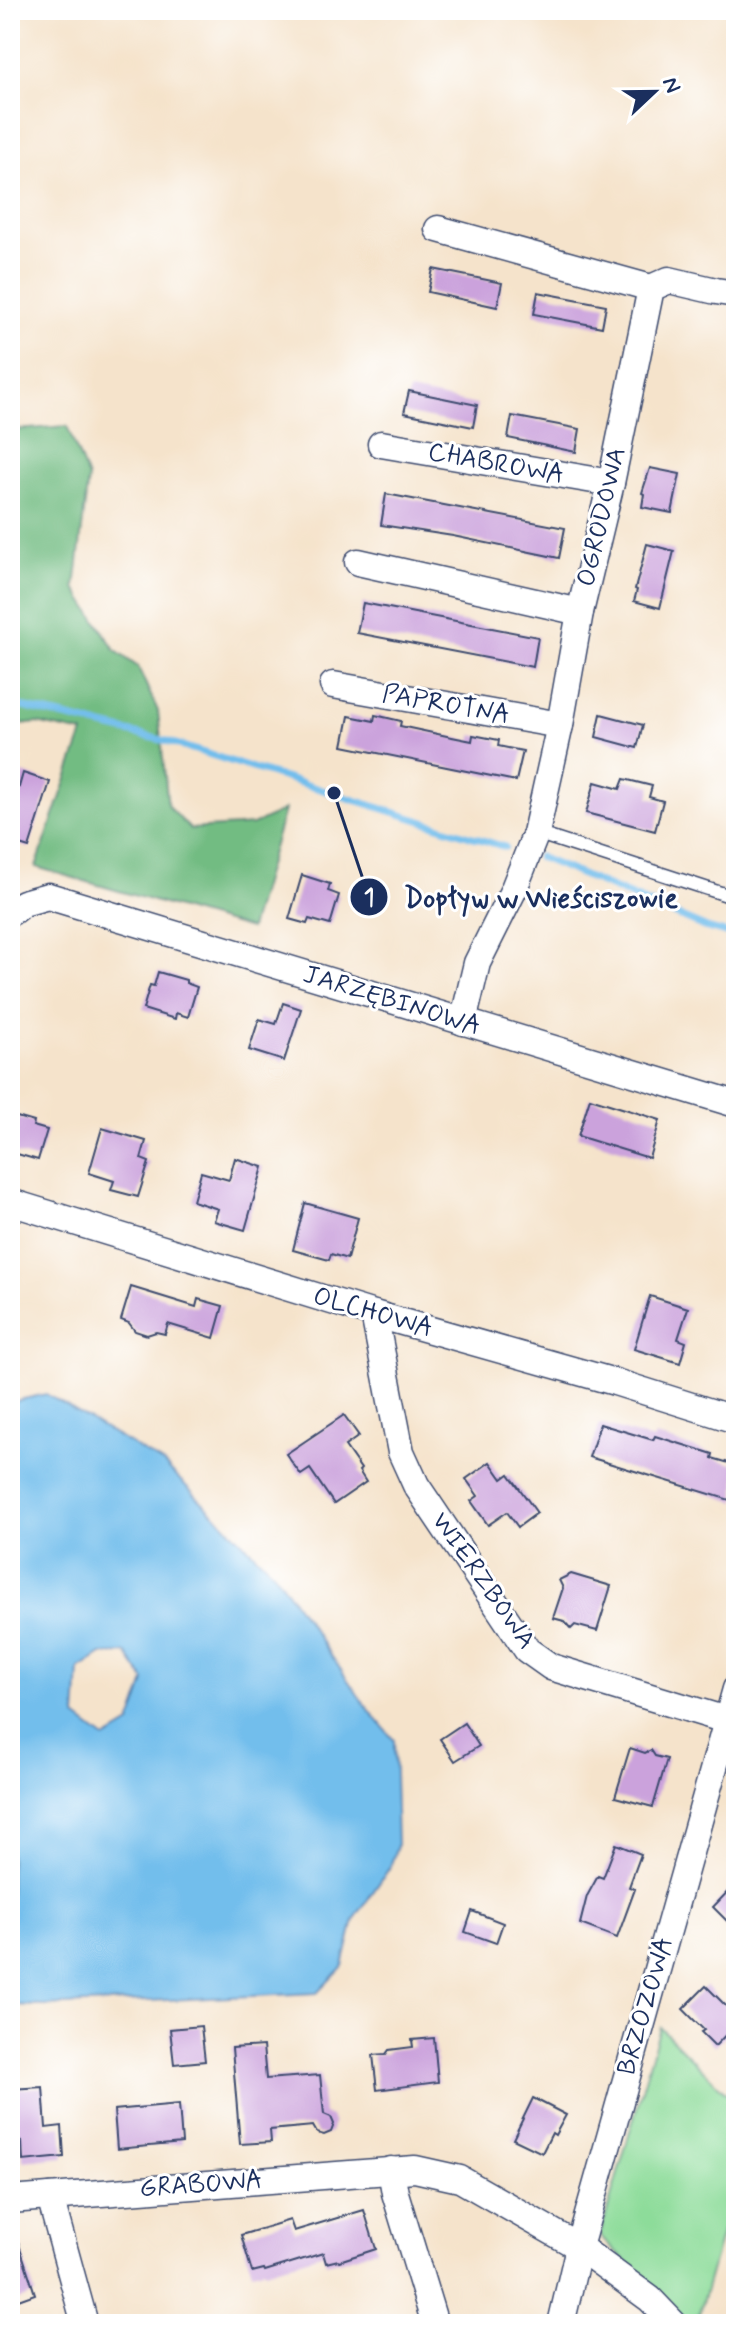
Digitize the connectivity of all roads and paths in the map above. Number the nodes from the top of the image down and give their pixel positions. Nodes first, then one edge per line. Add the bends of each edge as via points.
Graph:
1 (438, 229) dead end
2 (651, 288) junction
3 (736, 294) edge
4 (381, 444) dead end
5 (611, 483) junction
6 (358, 562) dead end
7 (580, 612) junction
8 (333, 685) dead end
9 (560, 725) junction
10 (536, 833) junction
11 (736, 898) edge
12 (10, 913) edge
13 (463, 1022) junction
14 (736, 1104) edge
15 (10, 1202) edge
16 (374, 1314) junction
17 (736, 1420) edge
18 (736, 1689) edge
19 (726, 1720) junction
20 (391, 2170) junction
21 (50, 2197) junction
22 (10, 2200) edge
23 (579, 2247) junction
24 (85, 2324) edge
25 (435, 2324) edge
26 (561, 2324) edge
27 (674, 2324) edge

1 - 2 street
2 - 3 street via 669,280
2 - 5 street, OGRODOWA
4 - 5 street, CHABROWA
5 - 7 street, OGRODOWA
6 - 7 street
7 - 9 street, OGRODOWA
8 - 9 street, PAPROTNA
9 - 10 street, OGRODOWA
10 - 11 lane
10 - 13 street, OGRODOWA via 477,963
12 - 13 street, JARZĘBINOWA via 48,896
13 - 14 street, JARZĘBINOWA
15 - 16 street, OLCHOWA
16 - 17 street, OLCHOWA
16 - 19 street, WIERZBOWA via 401,1452 416,1485 527,1650 551,1667
18 - 19 street, BRZOZOWA
19 - 23 street, BRZOZOWA
20 - 21 street, GRABOWA
20 - 23 street, GRABOWA via 415,2169 460,2179
20 - 25 street
21 - 22 street, GRABOWA
21 - 24 street
23 - 26 street, BRZOZOWA
23 - 27 street, GRABOWA via 650,2299

